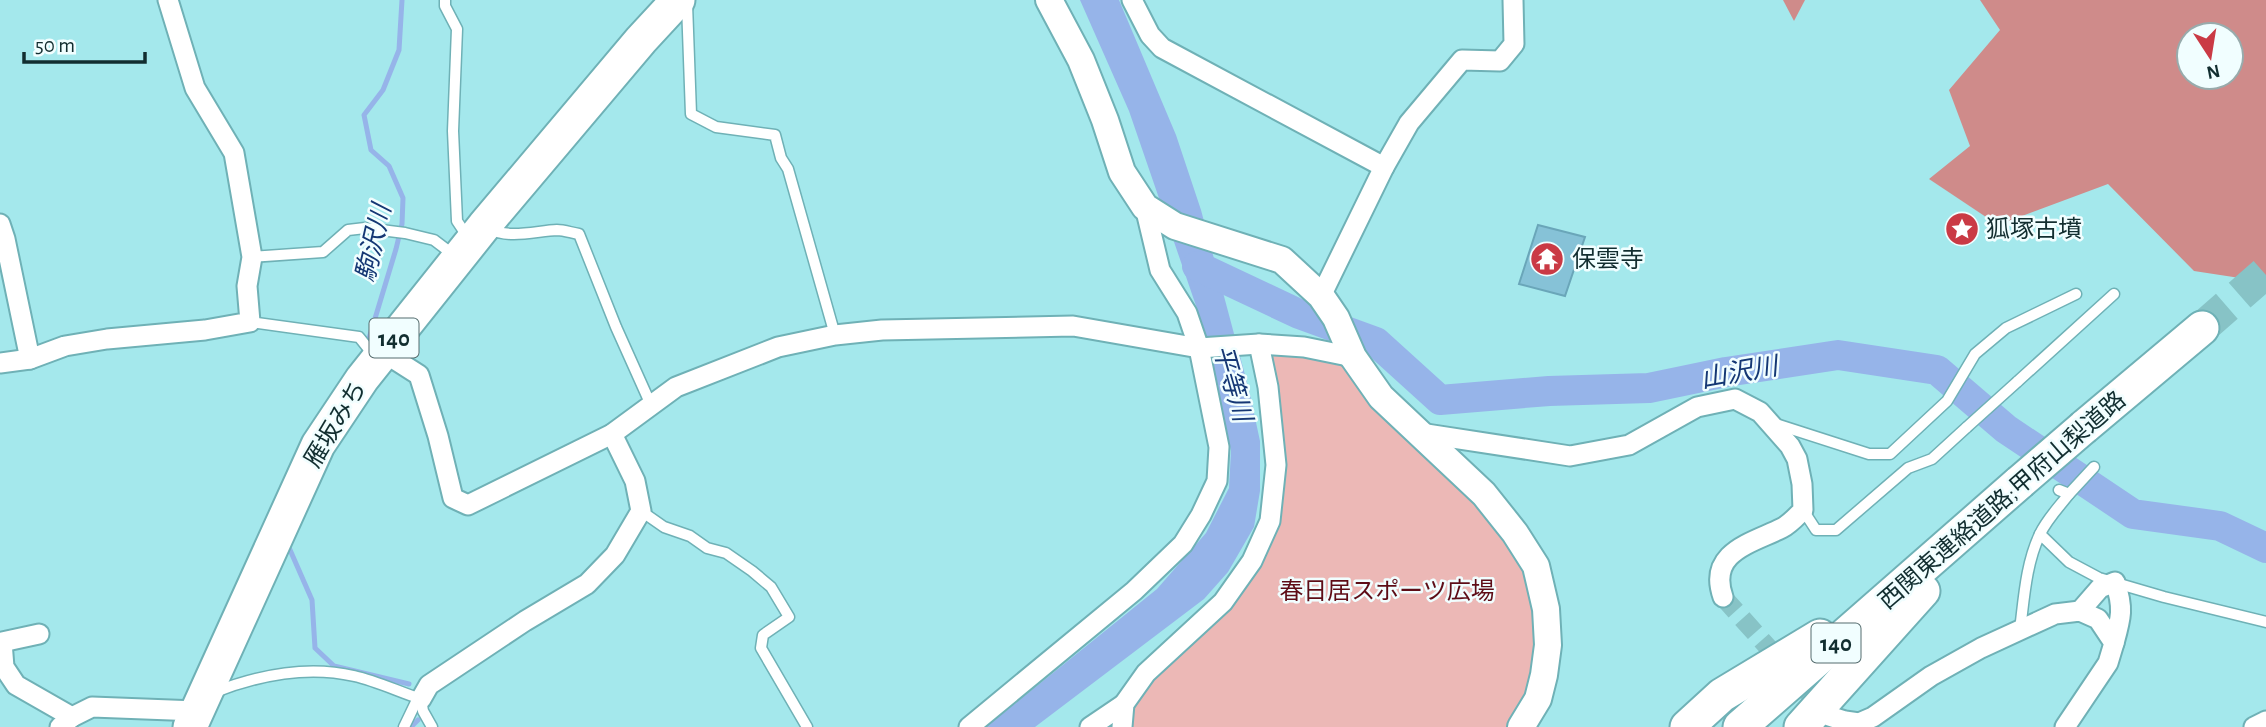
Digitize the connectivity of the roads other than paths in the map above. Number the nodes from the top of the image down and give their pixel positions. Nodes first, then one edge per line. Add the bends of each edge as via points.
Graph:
1 (168, 0) edge
2 (445, 0) edge
3 (677, 0) edge
4 (687, 0) edge
5 (1049, 0) edge
6 (1132, 0) edge
7 (1513, 0) edge
8 (1384, 167) junction
9 (1145, 207) junction
10 (0, 225) edge
11 (471, 242) junction
12 (252, 257) junction
13 (2076, 294) dead end
14 (2114, 294) dead end
15 (1321, 296) junction
16 (250, 322) junction
17 (2202, 328) tunnel mouth
18 (835, 335) junction
19 (1259, 344) junction
20 (371, 347) junction
21 (1199, 348) junction
22 (1351, 353) junction
23 (30, 359) junction
24 (0, 363) edge
25 (651, 405) junction
26 (1769, 421) junction
27 (1420, 433) junction
28 (612, 434) junction
29 (2094, 467) dead end
30 (2020, 482) junction
31 (2059, 490) dead end
32 (2069, 495) junction
33 (1803, 510) junction
34 (641, 511) junction
35 (2040, 534) junction
36 (1933, 559) junction
37 (2115, 582) junction
38 (1723, 597) tunnel mouth
39 (2080, 611) junction
40 (2266, 622) edge
41 (2020, 630) junction
42 (39, 634) dead end
43 (2114, 643) junction
44 (421, 699) junction
45 (1124, 704) junction
46 (197, 712) edge
47 (2266, 721) edge
48 (66, 722) edge
49 (1815, 722) edge
50 (404, 727) edge
51 (432, 727) edge
52 (807, 727) edge
53 (968, 727) edge
54 (1090, 727) edge
55 (1122, 727) edge
56 (1521, 727) edge
57 (1687, 727) edge
58 (1740, 727) edge
59 (2066, 727) edge
60 (2254, 727) edge

1 - 12 street via 195,88 233,153
2 - 11 lane via 457,29 453,131 457,221
3 - 11 highway, 雁坂みち / 140
4 - 18 lane via 691,114 716,127 775,135
5 - 9 street via 1081,60 1122,172
6 - 8 street via 1161,47
7 - 8 street via 1514,44 1500,61 1462,60 1409,123
8 - 15 street
9 - 15 street via 1175,226 1282,260
9 - 21 street via 1160,270 1187,313
10 - 23 street
11 - 12 lane via 365,228 348,230 323,252
11 - 20 highway, 雁坂みち / 140
11 - 25 lane via 495,231 579,234
12 - 16 street via 247,286
13 - 26 lane via 2006,328 1975,354 1947,401 1891,454 1868,454
14 - 33 lane, bridge via 1932,459 1908,468 1836,530 1816,530
15 - 22 street
16 - 20 lane
16 - 23 street via 76,344
17 - 30 highway, 西関東連絡道路;甲府山梨道路 / 140, bridge
18 - 21 street via 1073,326
18 - 25 street via 778,346 676,387
19 - 21 street
19 - 22 street
19 - 45 street via 1276,465 1270,521 1252,561 1223,602 1146,673
20 - 28 street via 419,375 453,498 468,505
20 - 46 highway, 雁坂みち / 140 via 362,379 318,445
21 - 53 street via 1219,447 1217,481 1202,515 1183,544 1134,591
22 - 27 street via 1381,397
23 - 24 street
25 - 28 street
26 - 27 street via 1735,398 1698,407 1629,445 1570,456
26 - 33 street via 1797,459
27 - 56 street via 1484,494 1536,566 1548,645 1538,699
28 - 34 street via 635,481
29 - 32 lane
30 - 36 highway, 西関東連絡道路;甲府山梨道路 / 140
30 - 49 highway
31 - 32 lane
32 - 35 lane
33 - 38 street via 1786,527 1747,543 1730,556 1719,585
34 - 44 street via 615,555 587,584 429,685
34 - 52 lane via 664,527 726,553 771,587 789,617 763,635 761,648
35 - 37 lane via 2069,562
35 - 41 lane via 2028,572
36 - 57 highway via 1814,641 1723,695
36 - 58 highway, 西関東連絡道路;甲府山梨道路 / 140
37 - 39 street via 2100,588
37 - 40 lane
37 - 43 street via 2122,600
39 - 41 street via 2056,614
39 - 43 street via 2098,619
41 - 49 street via 1931,676 1873,717 1859,723
42 - 48 street via 2,642 4,667 16,685
43 - 59 street via 2108,663
44 - 46 lane via 356,676 326,671 271,674
44 - 50 lane
44 - 51 lane
45 - 54 street
45 - 55 street
46 - 48 street via 92,707
47 - 60 street

